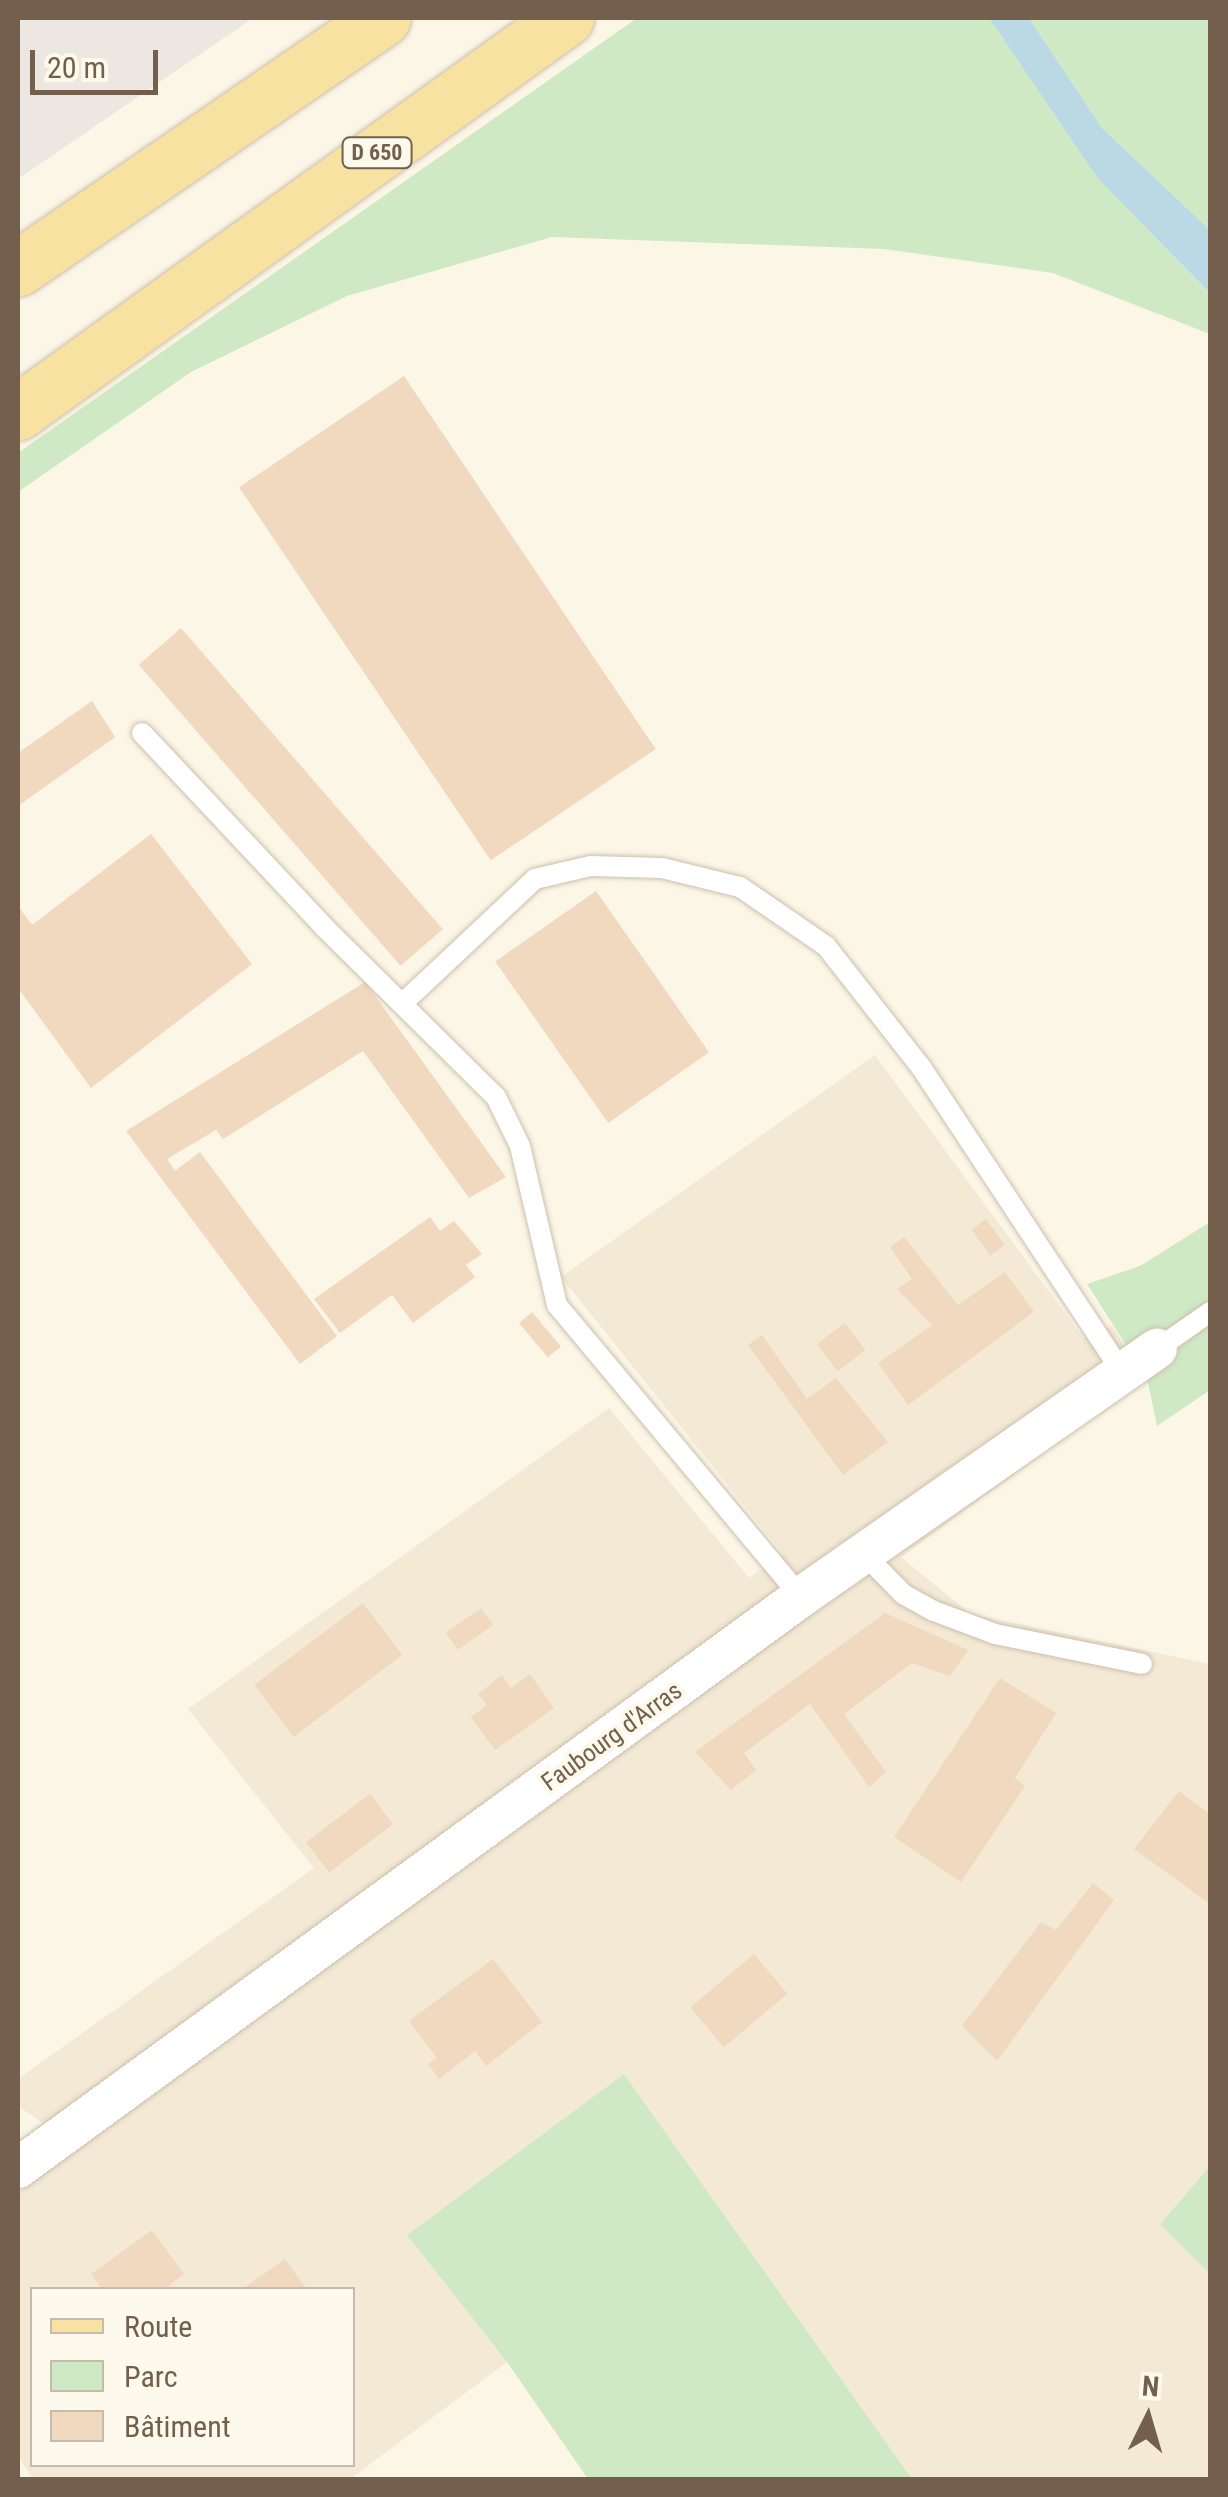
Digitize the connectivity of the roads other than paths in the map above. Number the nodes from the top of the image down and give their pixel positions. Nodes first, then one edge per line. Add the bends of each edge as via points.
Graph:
1 (384, 18) edge
2 (566, 18) edge
3 (18, 268) edge
4 (18, 412) edge
5 (142, 733) dead end
6 (404, 1002) junction
7 (1210, 1312) edge
8 (1157, 1349) joint
9 (1123, 1373) junction
10 (864, 1554) junction
11 (801, 1597) junction
12 (1142, 1664) dead end
13 (18, 2168) edge

1 - 3 main road
2 - 4 main road, D 650
5 - 6 lane
6 - 9 lane via 535,878 591,866 662,868 740,886 838,961 921,1066
6 - 11 lane via 481,1077 510,1121 557,1305
7 - 8 lane, Faubourg d'Arras
8 - 9 street, Faubourg d'Arras
9 - 10 street, Faubourg d'Arras
10 - 11 street, Faubourg d'Arras
10 - 12 lane via 903,1594 934,1611 996,1634
11 - 13 street, Faubourg d'Arras

